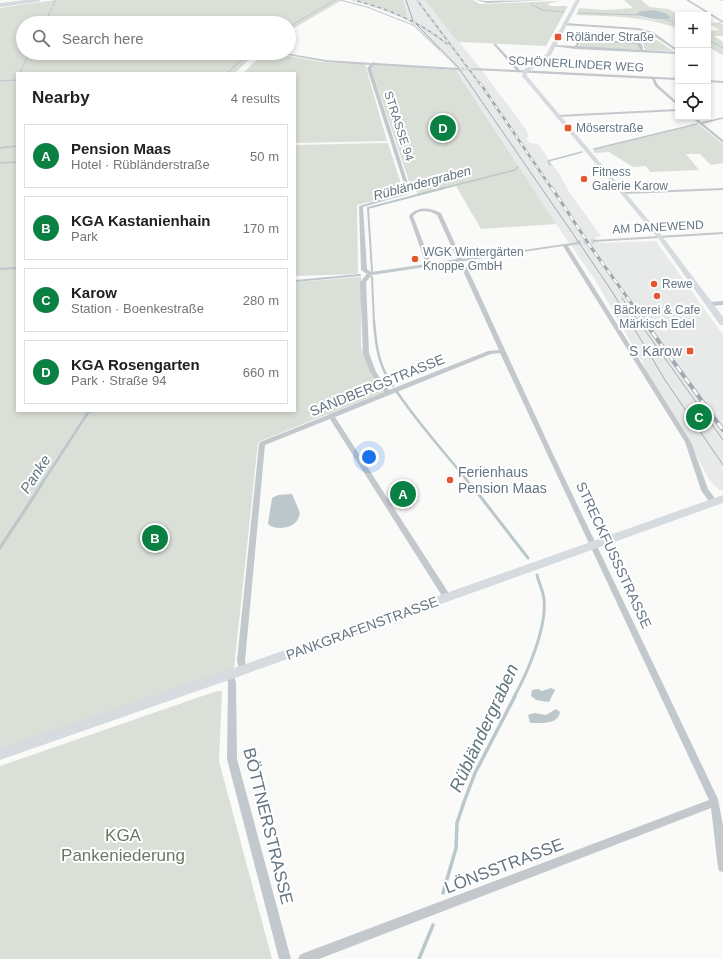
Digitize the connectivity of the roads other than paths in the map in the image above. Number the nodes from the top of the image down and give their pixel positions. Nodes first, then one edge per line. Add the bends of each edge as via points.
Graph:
1 (21, 0) edge
2 (38, 0) edge
3 (477, 0) edge
4 (526, 0) edge
5 (547, 0) edge
6 (578, 0) edge
7 (687, 0) edge
8 (0, 4) edge
9 (717, 18) junction
10 (723, 18) edge
11 (723, 22) edge
12 (564, 24) junction
13 (495, 44) dead end
14 (553, 46) junction
15 (576, 48) junction
16 (675, 50) edge
17 (642, 51) junction
18 (675, 52) edge
19 (296, 56) edge
20 (374, 63) junction
21 (457, 69) tunnel mouth
22 (474, 69) tunnel mouth
23 (517, 71) junction
24 (525, 72) junction
25 (653, 77) junction
26 (675, 79) edge
27 (711, 81) edge
28 (723, 82) edge
29 (675, 102) edge
30 (675, 110) edge
31 (557, 116) junction
32 (696, 120) edge
33 (723, 142) edge
34 (723, 189) edge
35 (624, 193) junction
36 (723, 233) edge
37 (660, 237) junction
38 (594, 241) tunnel mouth
39 (576, 243) tunnel mouth
40 (565, 245) junction
41 (460, 261) junction
42 (429, 266) junction
43 (370, 274) junction
44 (723, 303) edge
45 (709, 304) junction
46 (723, 323) edge
47 (502, 351) junction
48 (388, 393) junction
49 (331, 416) junction
50 (720, 500) edge
51 (593, 544) junction
52 (447, 597) junction
53 (243, 670) junction
54 (230, 675) junction
55 (0, 754) edge
56 (716, 802) junction
57 (723, 867) edge
58 (284, 959) edge
59 (304, 959) edge

1 - 8 highway
2 - 8 highway
3 - 4 street
4 - 5 street
6 - 12 street
7 - 9 street
9 - 10 street
9 - 11 street
12 - 14 street
12 - 16 street via 638,29 652,33
13 - 23 street
14 - 15 street
14 - 24 street via 543,60
15 - 17 street
15 - 17 street via 579,41 583,40 638,43
17 - 18 street
19 - 20 street via 326,61
20 - 21 street
20 - 43 street, STRASSE 94 via 369,68 408,190 400,196 360,206 364,270
22 - 23 street, SCHÖNERLINDER WEG
23 - 24 street, SCHÖNERLINDER WEG
24 - 25 street, SCHÖNERLINDER WEG
24 - 31 street via 525,78
25 - 26 street, SCHÖNERLINDER WEG
25 - 29 street via 656,85
27 - 28 street
30 - 31 street
31 - 35 street
32 - 33 street
34 - 35 street
35 - 37 street
36 - 37 street, AM DANEWEND
37 - 38 street, AM DANEWEND
37 - 45 street
39 - 40 street
40 - 41 street
40 - 50 street via 688,442 705,490
41 - 42 street
41 - 42 street, STRECKFUSSSTRASSE via 439,214 431,210 413,212 411,216
41 - 47 street, STRECKFUSSSTRASSE
42 - 43 street
43 - 48 street via 363,282 366,353 373,372
44 - 45 street
45 - 46 street
47 - 48 street, SANDBERGSTRASSE via 490,352
47 - 51 street, STRECKFUSSSTRASSE
48 - 49 street, SANDBERGSTRASSE
49 - 52 street
49 - 53 street, SANDBERGSTRASSE via 262,444 241,661
50 - 51 street, PANKGRAFENSTRASSE
51 - 52 street, PANKGRAFENSTRASSE
51 - 56 street, STRECKFUSSSTRASSE
52 - 53 street, PANKGRAFENSTRASSE
53 - 54 street, PANKGRAFENSTRASSE
54 - 55 street, PANKGRAFENSTRASSE
54 - 58 street, BÖTTNERSTRASSE via 232,759
56 - 57 street, STRECKFUSSSTRASSE
56 - 59 street, LÖNSSTRASSE

